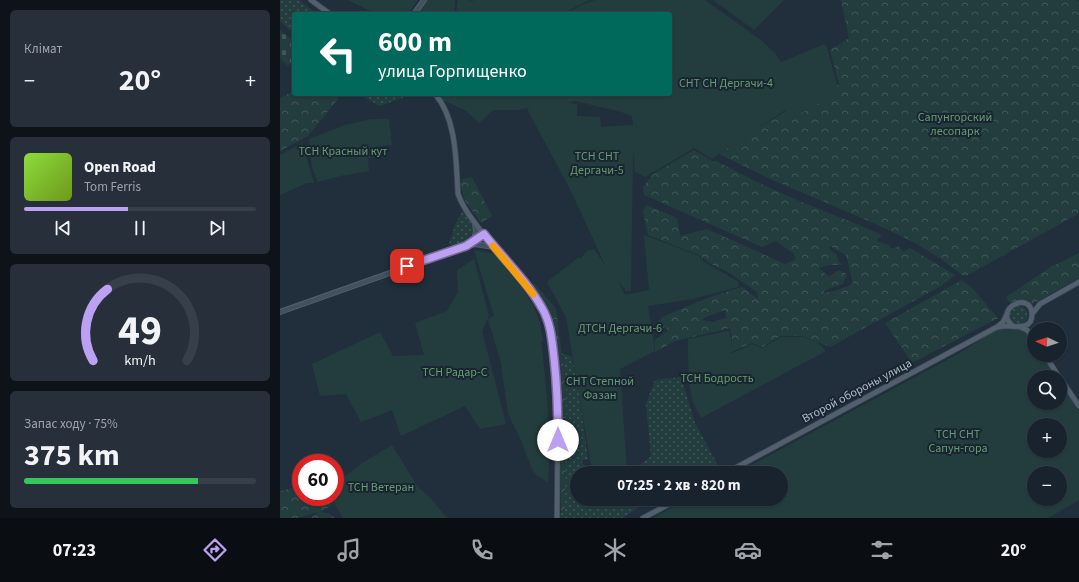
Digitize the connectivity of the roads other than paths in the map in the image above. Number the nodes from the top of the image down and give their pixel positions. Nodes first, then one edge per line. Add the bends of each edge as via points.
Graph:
1 (311, 0) edge
2 (424, 0) edge
3 (327, 12) edge
4 (415, 12) edge
5 (437, 96) edge
6 (475, 222) junction
7 (483, 236) junction
8 (474, 242) junction
9 (481, 243) junction
10 (494, 247) junction
11 (1079, 282) edge
12 (1040, 304) junction
13 (1026, 305) junction
14 (280, 312) edge
15 (1007, 314) junction
16 (1032, 315) junction
17 (1030, 321) joint
18 (1013, 326) junction
19 (997, 327) junction
20 (1020, 327) junction
21 (1027, 330) edge
22 (1067, 388) edge
23 (1079, 406) edge
24 (739, 466) edge
25 (665, 506) edge
26 (557, 518) edge
27 (643, 518) edge

1 - 3 main road
2 - 4 main road
5 - 6 main road via 442,102 453,138 459,196
6 - 7 main road
6 - 8 main road
7 - 8 main road
7 - 9 main road via 484,242
7 - 9 main road via 478,240
7 - 10 main road
8 - 9 main road
8 - 10 main road
8 - 14 main road
10 - 26 main road via 538,301 549,324 558,398
11 - 12 main road
12 - 13 main road
12 - 16 main road
13 - 15 main road via 1019,302 1013,304
13 - 16 main road
15 - 18 main road
15 - 19 main road, Второй обороны улица via 1004,322
16 - 17 main road
17 - 20 main road
18 - 19 main road, Второй обороны улица
18 - 20 main road
19 - 24 main road, Второй обороны улица
20 - 21 main road
22 - 23 main road
25 - 27 main road

